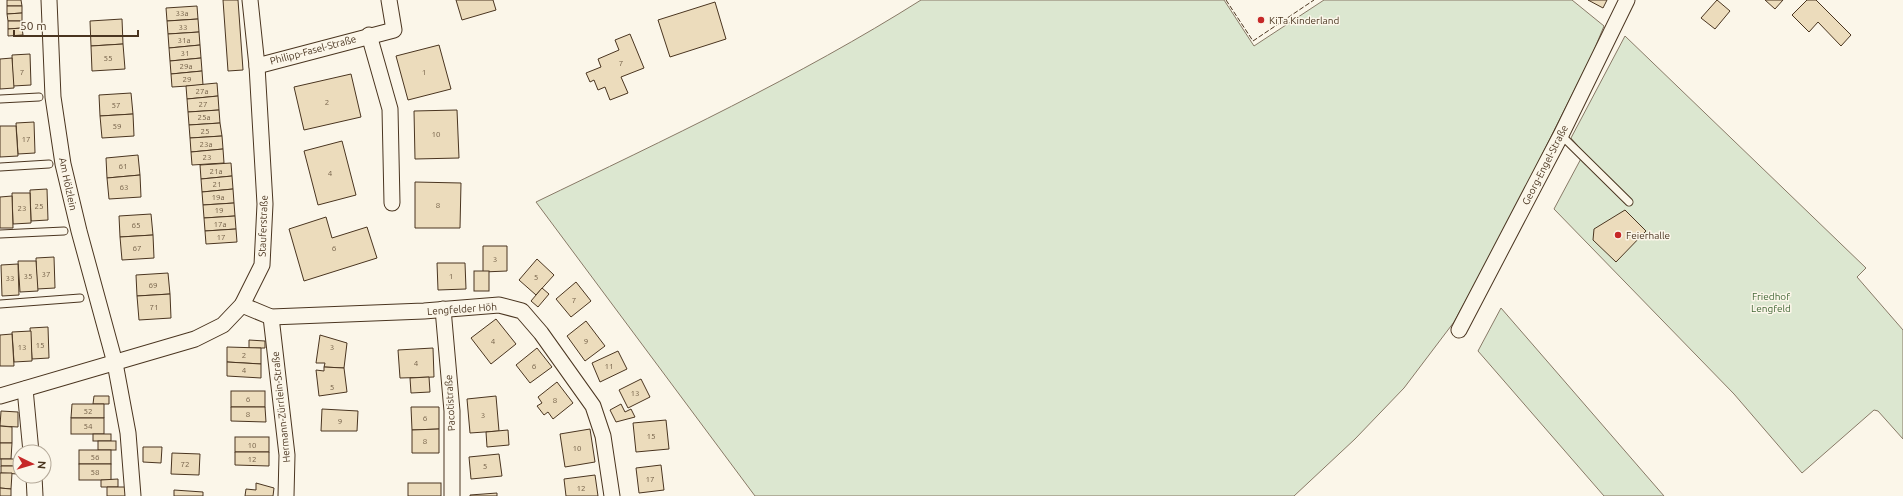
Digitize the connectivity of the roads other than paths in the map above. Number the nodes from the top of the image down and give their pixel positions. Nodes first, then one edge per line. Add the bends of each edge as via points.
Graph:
1 (49, 0) edge
2 (250, 0) edge
3 (389, 0) edge
4 (1627, 0) edge
5 (369, 35) junction
6 (257, 66) junction
7 (39, 97) dead end
8 (0, 98) edge
9 (1561, 135) junction
10 (49, 164) dead end
11 (0, 167) edge
12 (1628, 202) dead end
13 (392, 203) dead end
14 (64, 232) dead end
15 (0, 234) edge
16 (80, 298) dead end
17 (0, 304) edge
18 (242, 305) junction
19 (443, 309) junction
20 (271, 318) junction
21 (1459, 330) dead end
22 (115, 363) junction
23 (25, 389) junction
24 (0, 396) edge
25 (30, 444) edge
26 (34, 484) edge
27 (35, 496) edge
28 (133, 496) edge
29 (286, 496) edge
30 (452, 496) edge
31 (612, 496) edge

1 - 22 street, Am Hölzlein via 53,97 63,164
2 - 6 street, Stauferstraße
3 - 5 street, Philipp-Fasel-Straße via 394,30
4 - 9 street, Georg-Engel-Straße
5 - 6 street, Philipp-Fasel-Straße
5 - 13 street, Philipp-Fasel-Straße via 390,110
6 - 18 street, Stauferstraße via 265,204 264,234 262,265
7 - 8 lane
9 - 12 lane
9 - 21 street, Georg-Engel-Straße
10 - 11 lane
14 - 15 lane
16 - 17 lane
18 - 20 street, Lengfelder Höh
18 - 22 street, Stauferstraße via 223,325 195,339
19 - 20 street, Lengfelder Höh
19 - 30 street, Pacotistraße via 452,410
19 - 31 street, Lengfelder Höh via 499,306 522,311 542,333 593,406 603,436
20 - 29 street, Hermann-Zürrlein-Straße via 287,455
22 - 23 street, Stauferstraße
22 - 28 street via 128,433
23 - 24 street, Stauferstraße
23 - 25 street
26 - 27 street

